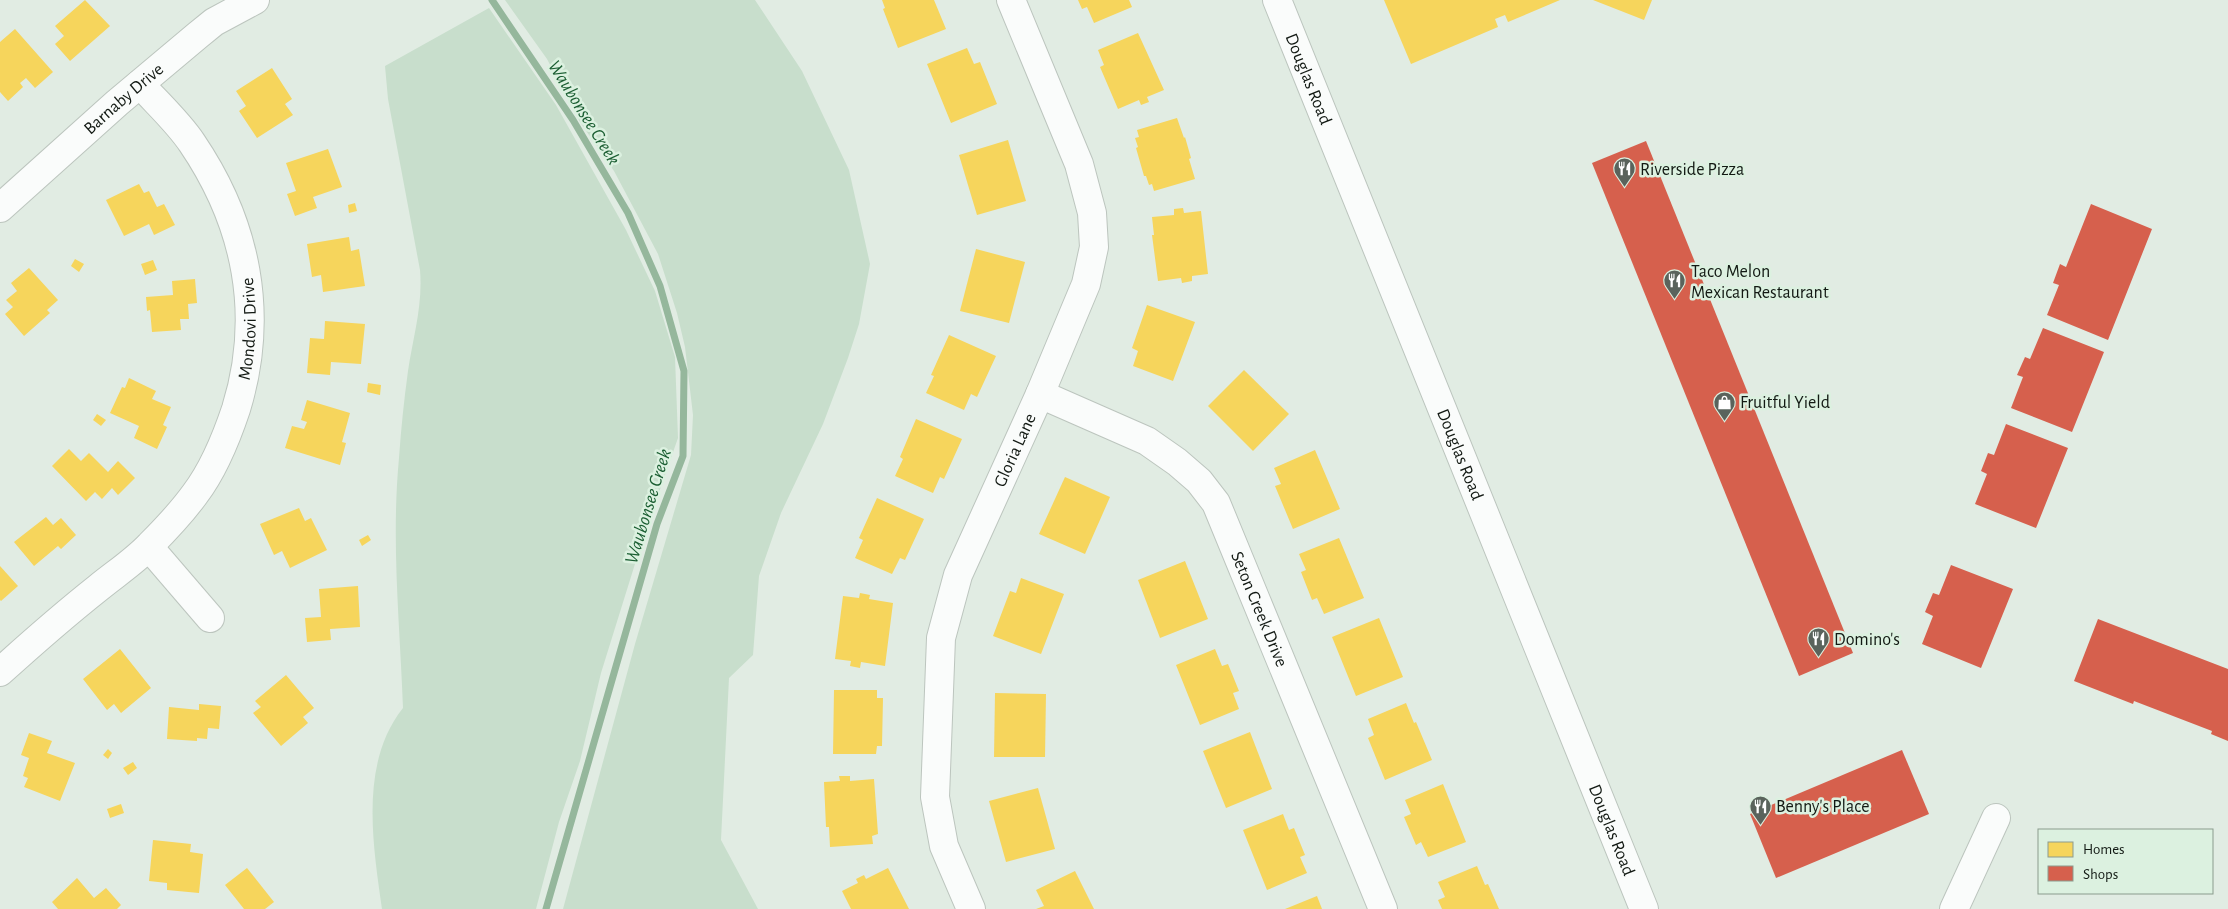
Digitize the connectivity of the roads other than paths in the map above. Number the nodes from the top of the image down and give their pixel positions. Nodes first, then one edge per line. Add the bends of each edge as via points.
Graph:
1 (255, 0) edge
2 (1011, 0) edge
3 (1277, 0) edge
4 (140, 84) junction
5 (0, 208) edge
6 (1040, 394) junction
7 (149, 547) junction
8 (210, 618) dead end
9 (0, 672) edge
10 (1996, 818) dead end
11 (971, 909) edge
12 (1383, 909) edge
13 (1644, 909) edge
14 (1954, 909) edge

1 - 4 street, Barnaby Drive via 214,22
2 - 6 street, Gloria Lane via 1073,147 1092,213 1094,247 1086,284
3 - 13 street, Douglas Road
4 - 5 street, Barnaby Drive
4 - 7 street, Mondovi Drive via 191,142 220,194 236,230 249,289 251,330 240,394 229,432 215,462 195,494
6 - 11 street, Gloria Lane via 958,575 941,638 935,797 944,846
6 - 12 street, Seton Creek Drive via 1147,441 1199,481 1216,503
7 - 8 street
7 - 9 street, Mondovi Drive via 39,636
10 - 14 street

